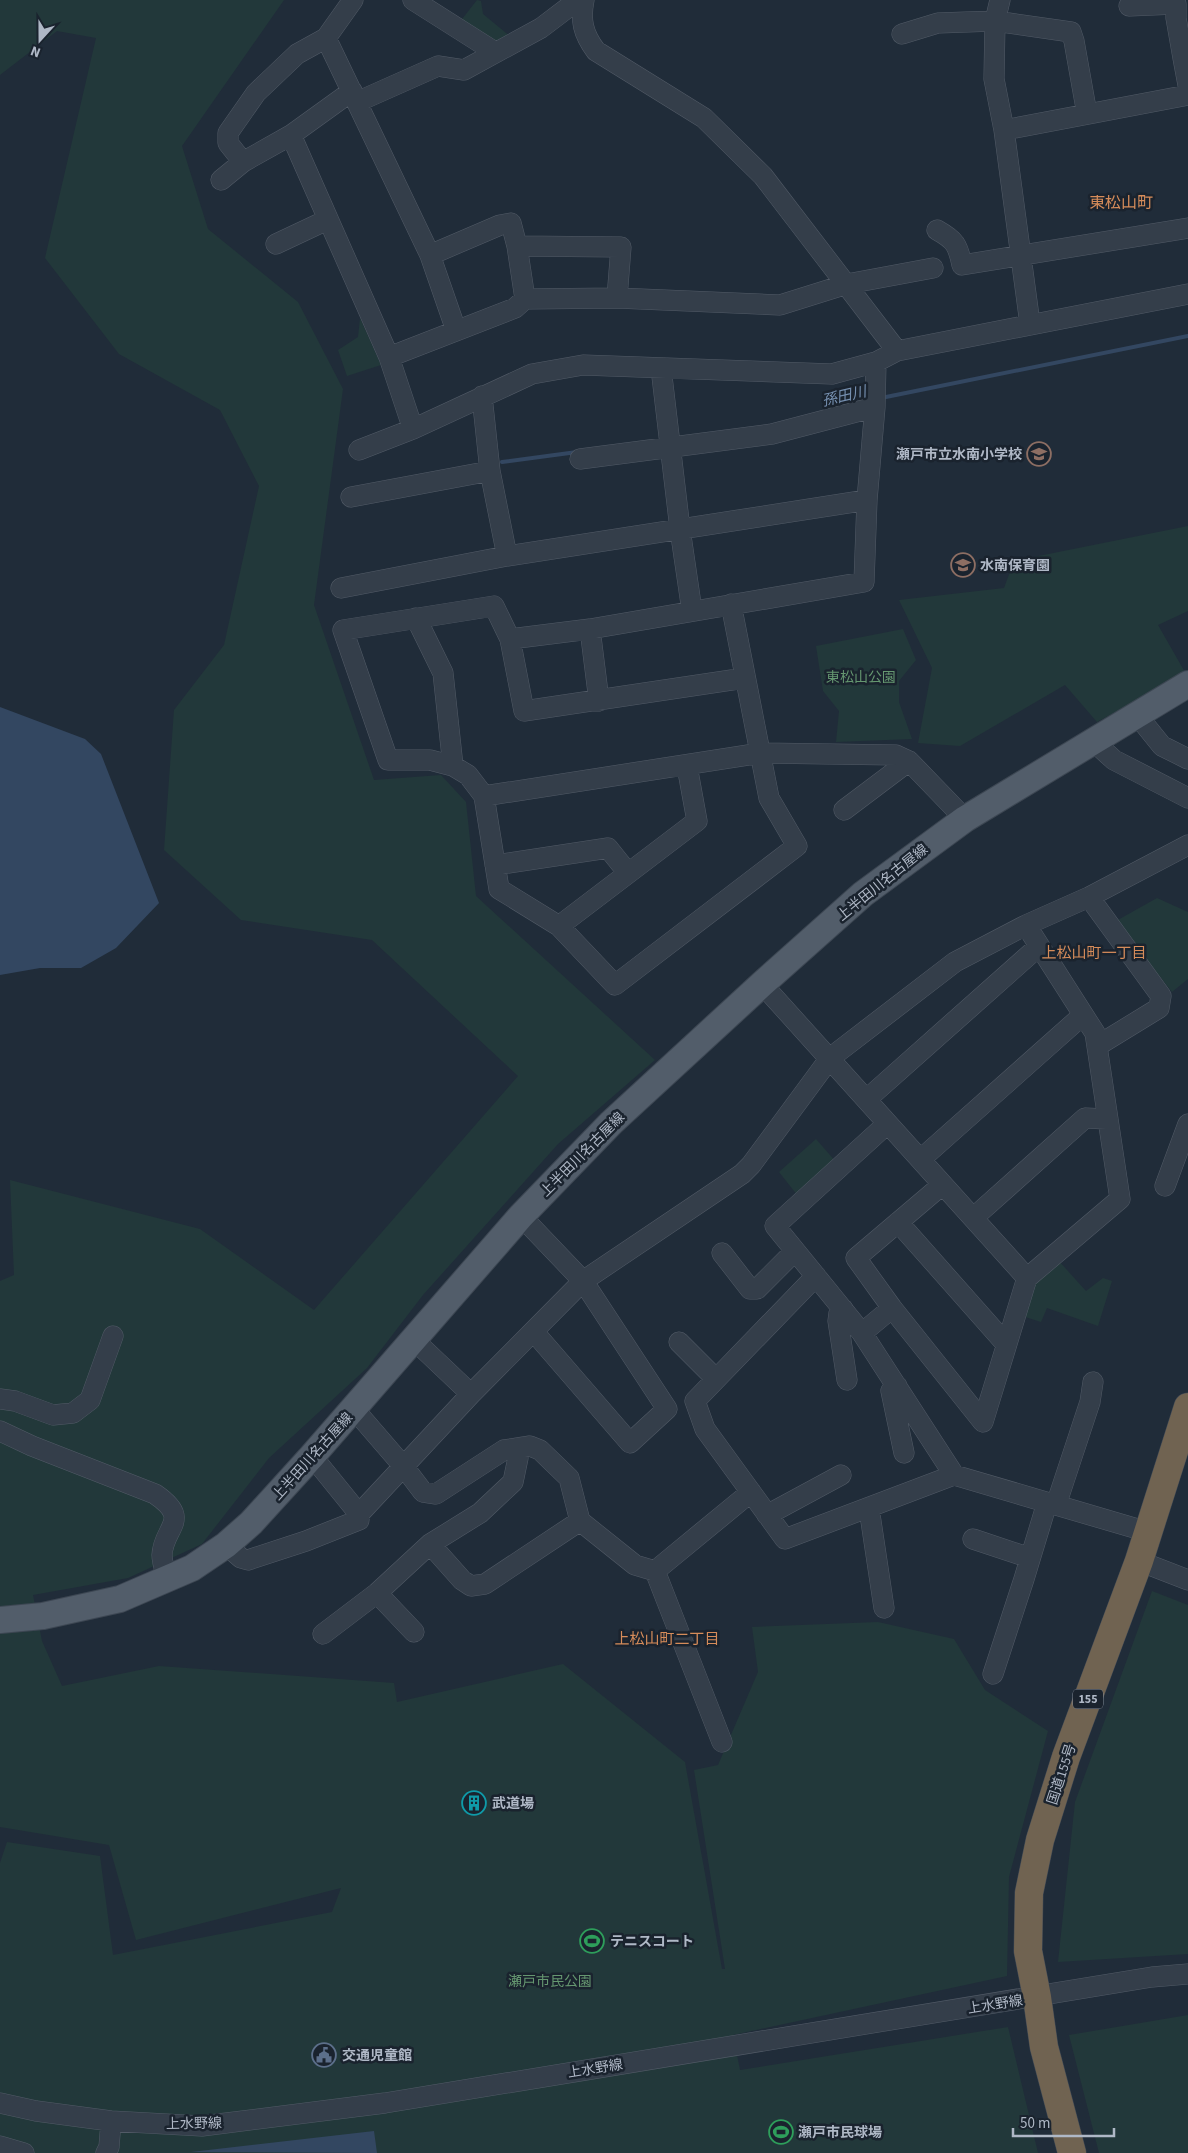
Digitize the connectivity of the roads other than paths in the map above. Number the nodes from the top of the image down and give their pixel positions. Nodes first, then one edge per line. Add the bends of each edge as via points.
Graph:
1 (353, 0) edge
2 (413, 0) edge
3 (578, 0) edge
4 (584, 0) edge
5 (1000, 0) edge
6 (1129, 6) dead end
7 (995, 21) junction
8 (902, 34) dead end
9 (326, 38) junction
10 (495, 52) junction
11 (1186, 58) edge
12 (1188, 85) edge
13 (1188, 95) edge
14 (354, 97) junction
15 (1086, 114) junction
16 (1004, 130) junction
17 (291, 134) junction
18 (243, 162) junction
19 (221, 180) dead end
20 (327, 220) junction
21 (1188, 228) edge
22 (937, 230) dead end
23 (276, 244) dead end
24 (517, 246) junction
25 (430, 255) junction
26 (1019, 256) junction
27 (933, 268) dead end
28 (847, 284) junction
29 (1188, 294) edge
30 (617, 298) junction
31 (525, 299) junction
32 (1030, 324) junction
33 (456, 330) junction
34 (897, 351) junction
35 (388, 357) junction
36 (876, 362) junction
37 (661, 368) junction
38 (482, 396) junction
39 (875, 402) junction
40 (413, 429) junction
41 (671, 442) junction
42 (359, 450) dead end
43 (580, 459) dead end
44 (490, 471) junction
45 (351, 497) dead end
46 (867, 500) junction
47 (680, 529) junction
48 (507, 556) junction
49 (341, 588) dead end
50 (731, 604) junction
51 (692, 611) junction
52 (416, 618) junction
53 (590, 628) junction
54 (510, 638) junction
55 (745, 678) junction
56 (1188, 684) edge
57 (599, 701) junction
58 (1137, 715) junction
59 (1093, 741) junction
60 (761, 753) junction
61 (1188, 759) edge
62 (909, 760) junction
63 (453, 766) junction
64 (687, 766) junction
65 (484, 796) junction
66 (1188, 798) edge
67 (844, 810) dead end
68 (965, 819) junction
69 (1188, 845) edge
70 (494, 864) junction
71 (628, 873) junction
72 (1089, 897) junction
73 (1026, 925) junction
74 (559, 926) junction
75 (1038, 947) junction
76 (762, 984) junction
77 (1084, 1015) junction
78 (1097, 1046) junction
79 (830, 1058) junction
80 (867, 1099) junction
81 (1107, 1119) junction
82 (888, 1124) junction
83 (1188, 1124) edge
84 (921, 1159) junction
85 (942, 1185) junction
86 (1165, 1186) dead end
87 (521, 1216) junction
88 (973, 1218) junction
89 (898, 1222) junction
90 (795, 1250) junction
91 (722, 1253) dead end
92 (816, 1276) junction
93 (1027, 1278) junction
94 (583, 1281) junction
95 (892, 1308) junction
96 (843, 1309) junction
97 (534, 1332) junction
98 (862, 1333) junction
99 (113, 1336) dead end
100 (414, 1340) junction
101 (679, 1342) dead end
102 (1006, 1344) junction
103 (716, 1379) junction
104 (847, 1380) dead end
105 (1093, 1382) dead end
106 (897, 1386) junction
107 (470, 1394) junction
108 (0, 1399) edge
109 (1188, 1407) edge
110 (354, 1409) junction
111 (0, 1431) edge
112 (516, 1448) junction
113 (904, 1453) dead end
114 (312, 1456) junction
115 (404, 1467) junction
116 (842, 1474) dead end
117 (954, 1475) junction
118 (751, 1492) junction
119 (1051, 1504) junction
120 (869, 1508) junction
121 (359, 1514) junction
122 (768, 1515) junction
123 (580, 1520) junction
124 (1148, 1532) junction
125 (973, 1539) dead end
126 (226, 1544) junction
127 (430, 1544) junction
128 (1030, 1558) junction
129 (1139, 1561) junction
130 (655, 1571) junction
131 (167, 1578) junction
132 (1188, 1580) edge
133 (378, 1593) junction
134 (884, 1608) dead end
135 (0, 1620) edge
136 (414, 1632) dead end
137 (323, 1634) dead end
138 (993, 1674) dead end
139 (722, 1742) dead end
140 (1188, 1974) edge
141 (1037, 1997) junction
142 (0, 2103) edge
143 (111, 2121) junction
144 (0, 2146) edge
145 (24, 2153) edge
146 (106, 2153) edge
147 (1072, 2153) edge

1 - 9 street
2 - 10 street
3 - 10 street via 541,28
4 - 28 street via 581,16 588,41 596,51 704,118 763,176
5 - 7 street
6 - 11 street via 1176,4 1176,18
7 - 8 street via 938,23
7 - 15 street via 1071,32
7 - 16 street via 994,79
9 - 14 street
9 - 18 street via 297,54 256,93 234,125 228,134 228,143
10 - 14 street via 464,70 438,66
11 - 12 street
13 - 15 street
14 - 17 street
14 - 25 street
15 - 16 street
16 - 26 street
17 - 18 street
17 - 20 street
18 - 19 street
20 - 23 street
20 - 35 street
21 - 26 street
22 - 26 street via 959,248 962,265
24 - 25 street via 511,223 500,224
24 - 30 street via 621,247
24 - 31 street
25 - 33 street
26 - 32 street
27 - 28 street
28 - 30 street via 780,305
28 - 34 street
29 - 32 street
30 - 31 street
31 - 33 street via 515,308
32 - 34 street
33 - 35 street
34 - 36 street
35 - 40 street
36 - 37 street via 832,374
36 - 39 street
37 - 38 street via 583,365 532,374
37 - 41 street
38 - 40 street
38 - 44 street
39 - 41 street via 772,434
39 - 46 street
40 - 42 street
41 - 43 street
41 - 47 street
44 - 45 street
44 - 48 street
46 - 47 street
46 - 50 street via 864,582
47 - 48 street
47 - 51 street
48 - 49 street
50 - 51 street
50 - 55 street
51 - 53 street
52 - 54 street via 494,606
52 - 63 street via 443,673
52 - 63 street via 342,630 388,760 430,760
53 - 54 street
53 - 57 street
54 - 57 street via 524,711
55 - 57 street
55 - 60 street
56 - 58 main road, 上半田川名古屋線
58 - 59 main road, 上半田川名古屋線
58 - 61 street via 1162,746
59 - 66 street via 1114,760
59 - 68 main road, 上半田川名古屋線
60 - 62 street via 896,755
60 - 64 street
60 - 74 street via 769,798 797,846 615,985
62 - 67 street
62 - 68 street
63 - 65 street via 468,775
64 - 65 street
64 - 71 street via 697,821
65 - 70 street
68 - 76 main road, 上半田川名古屋線 via 864,894
69 - 72 street
70 - 71 street via 608,848
70 - 74 street via 499,889
71 - 74 street
72 - 73 street
72 - 78 street via 1161,996 1158,1008
73 - 75 street
73 - 79 street via 955,962
75 - 77 street
75 - 80 street
76 - 79 street
76 - 87 main road, 上半田川名古屋線 via 611,1123
77 - 78 street via 1095,1033
77 - 84 street
78 - 81 street
79 - 80 street
79 - 94 street via 742,1174
80 - 82 street
81 - 88 street via 1085,1118
81 - 93 street via 1120,1199
82 - 84 street
82 - 90 street via 774,1226
83 - 86 street
84 - 85 street
85 - 88 street
85 - 89 street
87 - 94 street
87 - 100 main road, 上半田川名古屋線
88 - 93 street
89 - 95 street via 856,1258
89 - 102 street
90 - 91 street via 757,1289 750,1289
90 - 92 street
92 - 96 street
92 - 103 street
93 - 102 street
94 - 97 street
94 - 97 street via 667,1409 630,1443
95 - 98 street
95 - 102 street via 983,1422
96 - 98 street
96 - 104 street via 838,1321
97 - 107 street
98 - 106 street
99 - 108 street via 90,1400 73,1413 53,1415
100 - 107 street
100 - 110 main road, 上半田川名古屋線
101 - 103 street
103 - 118 street via 694,1401 704,1428
105 - 119 street via 1090,1402
106 - 113 street via 891,1391
106 - 117 street
107 - 115 street
109 - 124 highway, 国道155号 / 155
110 - 114 main road, 上半田川名古屋線
110 - 115 street
111 - 131 street via 163,1499 174,1516 175,1524 162,1555
112 - 115 street via 504,1450 436,1494 423,1492
112 - 123 street via 530,1446 540,1450 561,1468 569,1478
112 - 127 street via 518,1458 513,1482 480,1513
114 - 121 street
114 - 126 main road, 上半田川名古屋線 via 251,1523
115 - 121 street
116 - 122 street
117 - 119 street
117 - 120 street
118 - 122 street
118 - 130 street
119 - 124 street
119 - 128 street
120 - 122 street via 785,1539
120 - 134 street
121 - 126 street via 359,1520 248,1560
123 - 127 street via 485,1584 472,1586 462,1580
123 - 130 street via 635,1566
124 - 129 highway, 国道155号 / 155
125 - 128 street
126 - 131 main road, 上半田川名古屋線 via 192,1568
127 - 133 street
128 - 138 street
129 - 132 street
129 - 141 highway, 国道155号 / 155 via 1066,1757 1040,1840 1029,1893 1028,1951
130 - 139 street
131 - 135 main road, 上半田川名古屋線 via 120,1599 43,1616
133 - 136 street
133 - 137 street
140 - 141 street, 上水野線
141 - 143 street, 上水野線 via 284,2117 202,2126
141 - 147 highway, 国道155号 / 155 via 1044,2047
142 - 143 street, 上水野線
143 - 146 street
144 - 145 street

